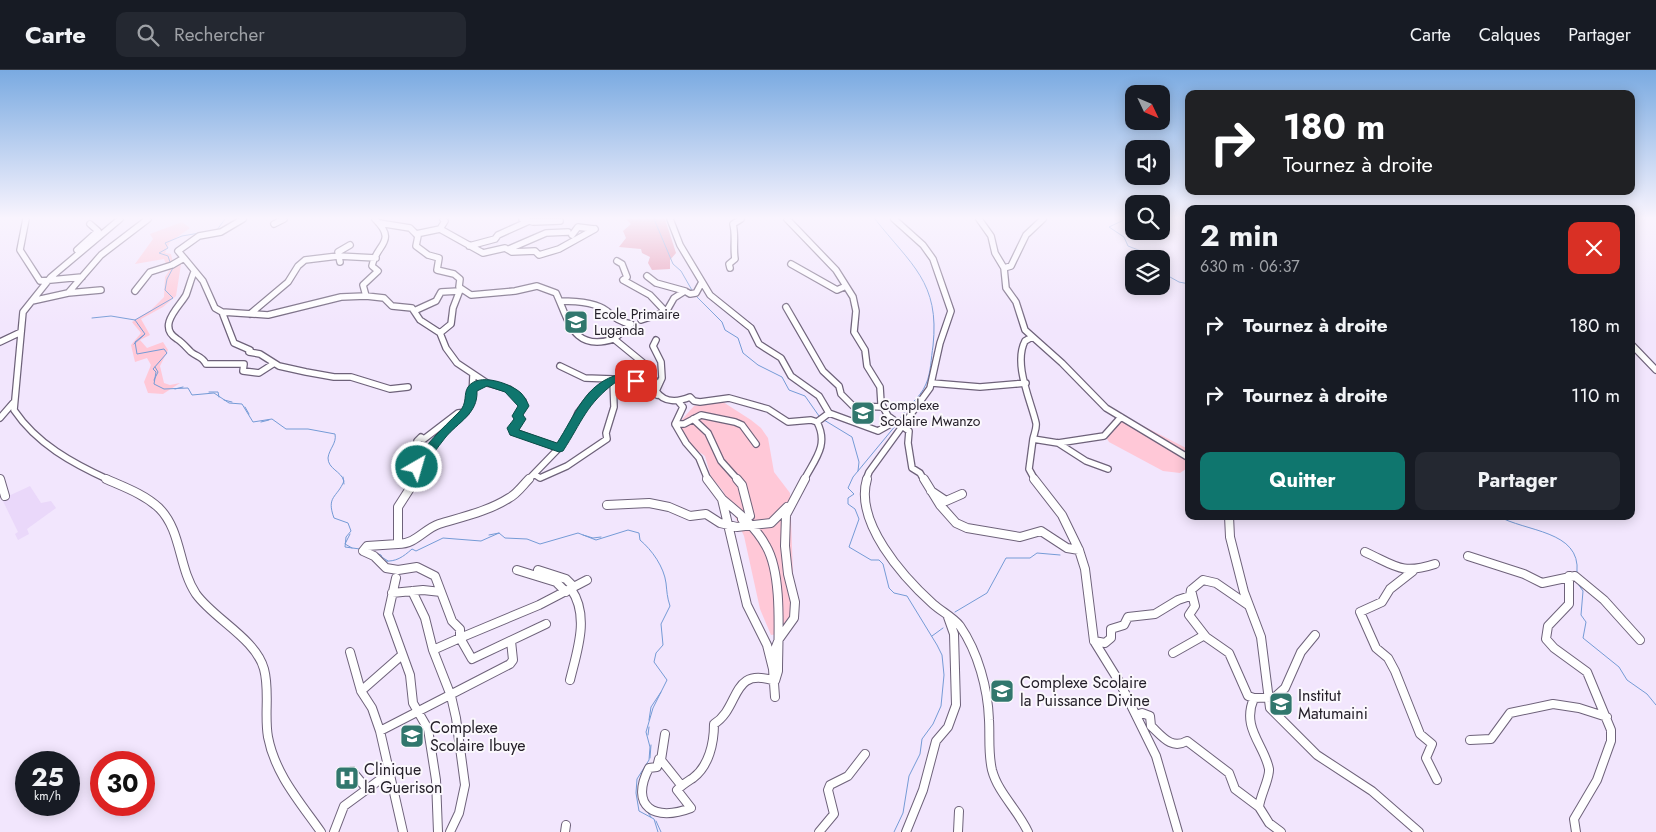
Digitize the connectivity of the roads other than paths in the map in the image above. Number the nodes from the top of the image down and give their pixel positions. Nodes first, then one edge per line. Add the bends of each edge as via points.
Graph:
1 (23, 255) edge
2 (76, 255) edge
3 (102, 255) edge
4 (181, 255) edge
5 (338, 255) edge
6 (378, 255) edge
7 (427, 255) edge
8 (686, 255) edge
9 (734, 255) edge
10 (821, 255) edge
11 (930, 255) edge
12 (996, 255) edge
13 (1017, 255) edge
14 (184, 258) junction
15 (376, 258) junction
16 (339, 259) junction
17 (617, 261) dead end
18 (791, 264) dead end
19 (730, 268) dead end
20 (1004, 268) junction
21 (194, 272) junction
22 (648, 276) dead end
23 (82, 277) junction
24 (46, 282) junction
25 (702, 282) junction
26 (846, 286) junction
27 (101, 290) dead end
28 (460, 290) junction
29 (135, 291) dead end
30 (68, 293) junction
31 (691, 293) junction
32 (366, 296) junction
33 (560, 301) junction
34 (32, 302) junction
35 (786, 308) dead end
36 (414, 311) junction
37 (222, 312) junction
38 (666, 312) junction
39 (250, 314) junction
40 (641, 320) dead end
41 (21, 332) junction
42 (440, 333) junction
43 (1032, 336) junction
44 (614, 339) junction
45 (656, 340) dead end
46 (0, 342) edge
47 (1635, 348) edge
48 (273, 364) junction
49 (560, 366) dead end
50 (1656, 370) edge
51 (473, 375) junction
52 (613, 380) junction
53 (486, 383) junction
54 (932, 383) junction
55 (1026, 383) junction
56 (656, 386) junction
57 (408, 387) dead end
58 (474, 387) junction
59 (657, 394) junction
60 (678, 401) junction
61 (13, 403) junction
62 (883, 407) junction
63 (466, 412) junction
64 (1121, 417) junction
65 (0, 418) edge
66 (822, 418) junction
67 (692, 419) junction
68 (894, 422) junction
69 (675, 424) junction
70 (903, 426) junction
71 (1033, 439) junction
72 (1058, 443) junction
73 (756, 444) dead end
74 (559, 448) junction
75 (431, 451) junction
76 (1185, 456) edge
77 (1108, 469) dead end
78 (534, 474) junction
79 (0, 479) edge
80 (928, 489) junction
81 (962, 494) dead end
82 (5, 496) dead end
83 (722, 499) junction
84 (793, 500) junction
85 (607, 505) dead end
86 (744, 517) junction
87 (1229, 520) edge
88 (729, 526) junction
89 (737, 526) junction
90 (750, 526) junction
91 (398, 544) junction
92 (1079, 550) junction
93 (1365, 552) dead end
94 (1468, 556) dead end
95 (1435, 564) dead end
96 (517, 570) dead end
97 (538, 570) dead end
98 (1412, 571) junction
99 (1569, 576) junction
100 (396, 578) dead end
101 (587, 580) dead end
102 (570, 589) junction
103 (1191, 590) junction
104 (412, 591) junction
105 (441, 592) junction
106 (392, 593) junction
107 (1248, 605) junction
108 (948, 617) junction
109 (546, 624) dead end
110 (1315, 635) dead end
111 (1203, 636) junction
112 (460, 638) junction
113 (1640, 640) dead end
114 (511, 641) junction
115 (1094, 641) junction
116 (777, 645) junction
117 (433, 650) junction
118 (350, 652) dead end
119 (1173, 653) dead end
120 (402, 655) junction
121 (770, 659) junction
122 (570, 680) dead end
123 (774, 681) junction
124 (361, 690) junction
125 (451, 696) junction
126 (775, 697) dead end
127 (1267, 697) junction
128 (1254, 698) junction
129 (418, 712) junction
130 (1136, 715) junction
131 (1607, 717) junction
132 (380, 731) junction
133 (665, 734) dead end
134 (1470, 740) dead end
135 (865, 754) dead end
136 (659, 760) junction
137 (352, 771) dead end
138 (389, 773) junction
139 (1437, 780) dead end
140 (681, 785) junction
141 (366, 788) junction
142 (1259, 807) junction
143 (959, 811) dead end
144 (318, 830) edge
145 (334, 832) edge
146 (403, 832) edge
147 (438, 832) edge
148 (450, 832) edge
149 (818, 832) edge
150 (906, 832) edge
151 (958, 832) edge
152 (1028, 832) edge
153 (1178, 832) edge
154 (1280, 832) edge
155 (1419, 832) edge
156 (1576, 832) edge

1 - 24 street via 40,281
2 - 24 street
3 - 23 street
4 - 14 street
5 - 16 street
6 - 15 street
7 - 28 street via 439,258 437,270 460,279
8 - 25 street
9 - 19 street
10 - 26 street
11 - 54 street via 951,311
12 - 20 street
13 - 20 street via 1011,266
14 - 21 street
14 - 29 street via 150,272
15 - 16 street via 353,256
15 - 32 street via 372,266 378,271 363,285
16 - 39 street via 311,258 301,262 288,282
17 - 38 street via 626,274 624,281 650,295
18 - 26 street via 837,290
20 - 43 street via 1008,292 1016,302 1025,330
21 - 37 street via 207,288 215,308
21 - 48 street via 185,296 170,315 172,335 184,342 192,353 202,357 206,364 244,364 243,371 259,373
22 - 31 street via 657,285
23 - 24 street
23 - 30 street
24 - 34 street
25 - 31 street
25 - 66 street via 710,295 751,328 759,344 781,358 791,376 819,396
26 - 62 street via 855,305 854,332 865,350 868,369 879,383
27 - 30 street
28 - 33 street via 479,296 539,286 556,293
28 - 36 street via 441,292 436,301
28 - 42 street via 451,324
30 - 34 street
31 - 38 street via 674,298
32 - 36 street via 384,298 392,306 409,307
32 - 39 street via 346,297 284,313
33 - 44 street via 566,321 577,335 591,342
33 - 44 street via 583,301 607,311 609,316 621,322 631,324
34 - 41 street via 21,318 24,326
35 - 62 street via 823,371 839,386 841,394 853,406
36 - 42 street via 420,320
37 - 39 street
37 - 48 street via 234,343 260,354
38 - 40 street
41 - 46 street
41 - 61 street
42 - 51 street via 446,348
43 - 55 street via 1023,345
43 - 64 street via 1098,401
44 - 56 street via 648,366
45 - 56 street via 652,346 659,358 662,378
47 - 50 street
48 - 57 street via 319,375 351,377 390,389
49 - 52 street via 589,380
51 - 53 street
51 - 58 street
52 - 59 street via 636,381
52 - 74 street via 586,401
52 - 78 street via 610,389 614,401 606,441 562,469 540,478
53 - 58 street
53 - 74 street via 504,386 523,401 514,432
54 - 55 street via 980,388
54 - 70 street via 926,397
55 - 71 street via 1026,398 1036,424
56 - 59 street
58 - 63 street
59 - 60 street
60 - 66 street via 690,397 700,402 730,398 768,409 788,422
60 - 69 street via 683,407
61 - 65 street
61 - 144 street via 18,416 53,449 93,473 132,490 166,515 180,549 182,568 196,594 260,660 264,669 268,737 278,771
62 - 68 street
63 - 75 street via 442,434
63 - 75 street via 458,413 417,441 419,446
64 - 72 street via 1104,436
64 - 76 street
66 - 68 street via 878,431
66 - 84 street via 821,448
67 - 69 street via 684,424
67 - 73 street via 705,416 735,422 742,425
67 - 86 street via 708,433 721,460 742,485 750,516
68 - 70 street
69 - 83 street
70 - 80 street via 910,433 910,463 920,473
70 - 108 street via 869,472 864,499 877,538 915,586
71 - 72 street
71 - 92 street via 1029,469 1034,481 1062,515
72 - 77 street via 1086,461
74 - 78 street
75 - 91 street via 414,470 416,481 398,508
78 - 91 street via 504,502 438,524 415,540
79 - 82 street
80 - 81 street via 946,501
80 - 92 street via 948,516 967,528 1020,537 1041,531 1067,548
83 - 86 street
83 - 88 street
84 - 90 street via 771,523
84 - 116 street via 786,515 784,534 795,602 794,618
85 - 88 street via 669,507 690,516 706,514
86 - 89 street
86 - 90 street
87 - 107 street via 1230,537
88 - 89 street
88 - 121 street via 747,605 767,645
89 - 90 street
90 - 116 street via 767,547 778,590
91 - 105 street via 365,548 386,568 417,567 436,576
92 - 115 street via 1085,569
93 - 98 street
94 - 99 street via 1542,583
95 - 98 street
96 - 102 street
97 - 102 street via 566,579
98 - 139 street via 1390,589 1382,602 1360,612 1376,648 1388,658 1395,671 1420,734 1432,744 1426,758
99 - 113 street via 1575,576 1604,600
99 - 131 street via 1568,604 1548,626 1546,639 1587,672
100 - 106 street
101 - 102 street
102 - 112 street
102 - 122 street via 578,598 581,626
103 - 107 street via 1202,580 1210,580
103 - 111 street via 1195,606 1189,615
103 - 115 street via 1190,596 1179,597 1163,611 1128,617 1124,625 1111,629 1111,638 1105,644
104 - 105 street
104 - 106 street
104 - 117 street via 425,618
105 - 112 street via 452,620 460,629
106 - 120 street via 388,614
107 - 127 street via 1261,637
108 - 150 street via 954,634 956,706 948,727 936,741 923,790
108 - 152 street via 960,626 970,644 983,687 989,716 993,774
109 - 114 street
110 - 127 street via 1301,652 1285,688 1275,697
111 - 119 street
111 - 128 street via 1212,645 1230,653 1248,696
112 - 114 street via 472,659
112 - 117 street
114 - 125 street via 512,662
115 - 130 street
116 - 121 street
116 - 123 street
117 - 125 street
118 - 124 street
120 - 124 street
120 - 129 street
121 - 123 street
123 - 126 street
123 - 140 street via 763,677 744,681 725,716 714,724 714,735 704,766
124 - 132 street
125 - 129 street
125 - 148 street via 465,785 459,813
127 - 128 street
127 - 155 street via 1270,708 1317,755 1372,791
128 - 142 street via 1249,718 1269,770 1261,788
129 - 132 street
129 - 147 street via 428,729 436,780
130 - 142 street via 1150,716 1151,726 1171,745 1181,746 1187,741 1216,762 1229,773 1236,789
130 - 153 street via 1156,756
131 - 134 street via 1553,704 1510,713 1491,739
131 - 156 street via 1611,741 1597,780 1574,819
132 - 138 street
133 - 136 street
135 - 149 street via 848,776 830,785 828,790 836,810
136 - 140 street
136 - 140 street via 657,766 649,768 641,782 643,803 650,811 660,815 679,814 691,808 677,790
137 - 141 street
138 - 141 street
138 - 146 street
141 - 145 street via 344,806
142 - 154 street via 1269,823
143 - 151 street

